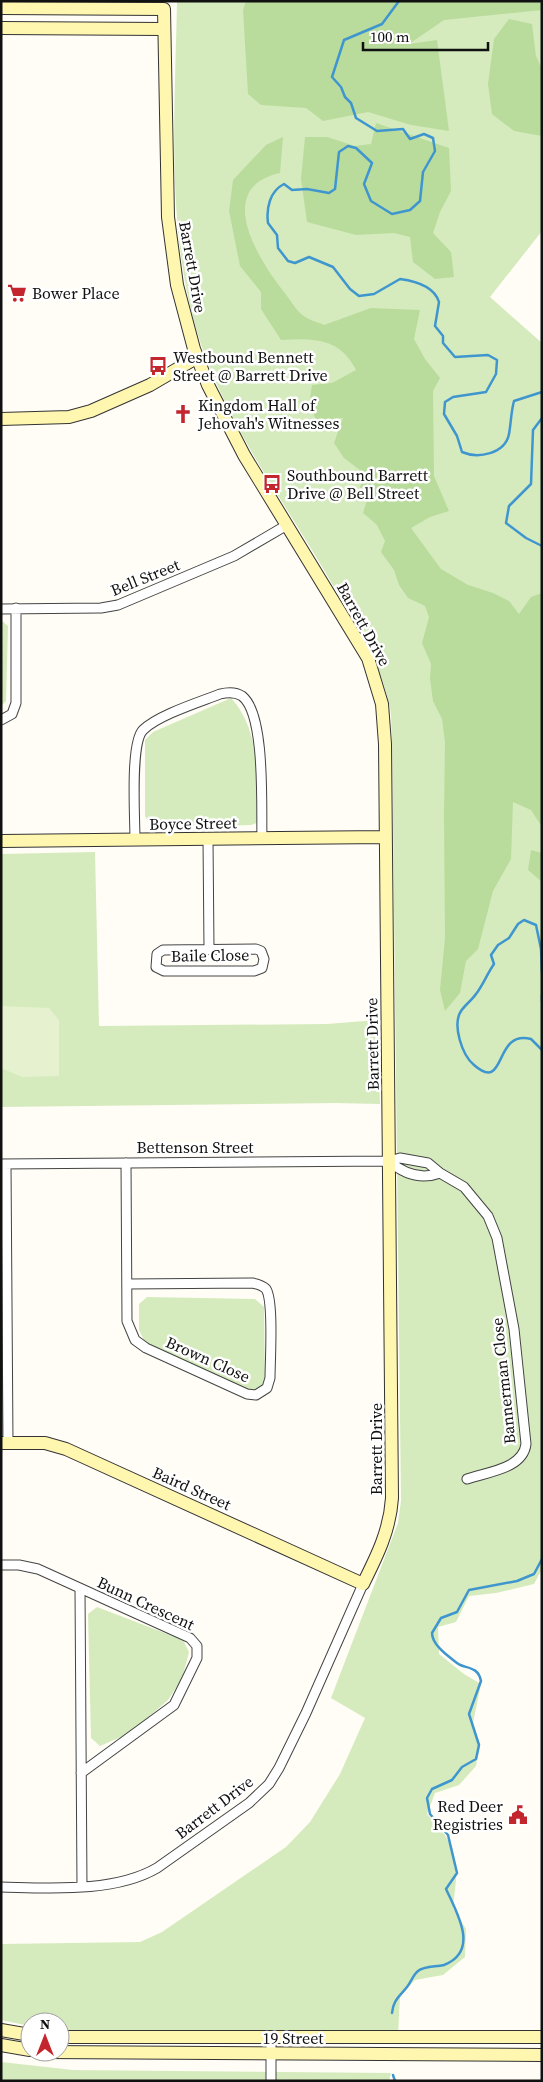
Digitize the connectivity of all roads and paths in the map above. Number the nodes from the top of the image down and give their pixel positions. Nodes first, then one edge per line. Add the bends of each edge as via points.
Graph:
1 (45, 5) edge
2 (1, 8) edge
3 (1, 28) edge
4 (164, 29) junction
5 (196, 358) junction
6 (1, 419) edge
7 (287, 525) junction
8 (16, 608) junction
9 (1, 609) edge
10 (1, 720) edge
11 (262, 838) junction
12 (385, 838) junction
13 (208, 839) junction
14 (135, 840) junction
15 (1, 841) edge
16 (209, 949) junction
17 (389, 1161) junction
18 (126, 1163) junction
19 (4, 1164) edge
20 (440, 1173) junction
21 (126, 1284) junction
22 (5, 1443) edge
23 (467, 1478) dead end
24 (1, 1565) edge
25 (363, 1584) junction
26 (80, 1589) junction
27 (81, 1772) junction
28 (1, 1887) edge
29 (82, 1887) junction
30 (1, 2030) edge
31 (20, 2033) edge
32 (70, 2037) edge
33 (271, 2037) junction
34 (542, 2037) edge
35 (1, 2045) edge
36 (20, 2048) edge
37 (70, 2052) edge
38 (272, 2055) junction
39 (542, 2055) edge
40 (271, 2081) edge

1 - 2 street
1 - 4 street, Barrett Drive via 164,8
3 - 4 street
4 - 5 street, Barrett Drive via 170,238 179,293
5 - 6 street via 150,385 69,417
5 - 7 street, Barrett Drive via 244,455
7 - 8 street, Bell Street via 234,556 118,605
7 - 12 street, Barrett Drive via 366,653 376,677 385,728
8 - 9 street, Bell Street
8 - 10 street via 16,703 12,714
11 - 12 street, Boyce Street
11 - 13 street, Boyce Street
11 - 14 street via 258,739 250,706 243,697 232,692 158,720 141,732 136,749
12 - 17 street, Barrett Drive
13 - 14 street, Boyce Street
13 - 16 street, Baile Close
14 - 15 street, Boyce Street
16 - 16 street, Baile Close via 164,950 155,958 156,967 164,971 254,971 262,968 264,959 256,949
17 - 18 street, Bettenson Street
17 - 20 street via 400,1158 428,1163
17 - 20 street via 400,1171 427,1178
17 - 25 street, Barrett Drive via 392,1498 386,1533
18 - 19 street, Bettenson Street
18 - 21 street, Brown Close
19 - 22 street
20 - 23 street, Bannerman Close via 475,1197 497,1238 515,1336 526,1440 520,1460
21 - 21 street, Brown Close via 128,1326 141,1345 247,1394 256,1395 267,1388 270,1378 270,1303 264,1287 252,1283
22 - 25 street, Baird Street via 44,1444 66,1449
24 - 26 street, Bunn Crescent via 33,1567
25 - 29 street, Barrett Drive via 291,1744 263,1791 150,1873 119,1883
26 - 27 street, Bunn Crescent
26 - 27 street, Bunn Crescent via 190,1638 198,1649 197,1658 174,1705
27 - 29 street, Bunn Crescent
28 - 29 street, Barrett Drive
30 - 31 street
32 - 33 street, 19 Street
33 - 34 street, 19 Street
33 - 38 street
35 - 36 street
37 - 38 street, 19 Street
38 - 39 street, 19 Street
38 - 40 street

